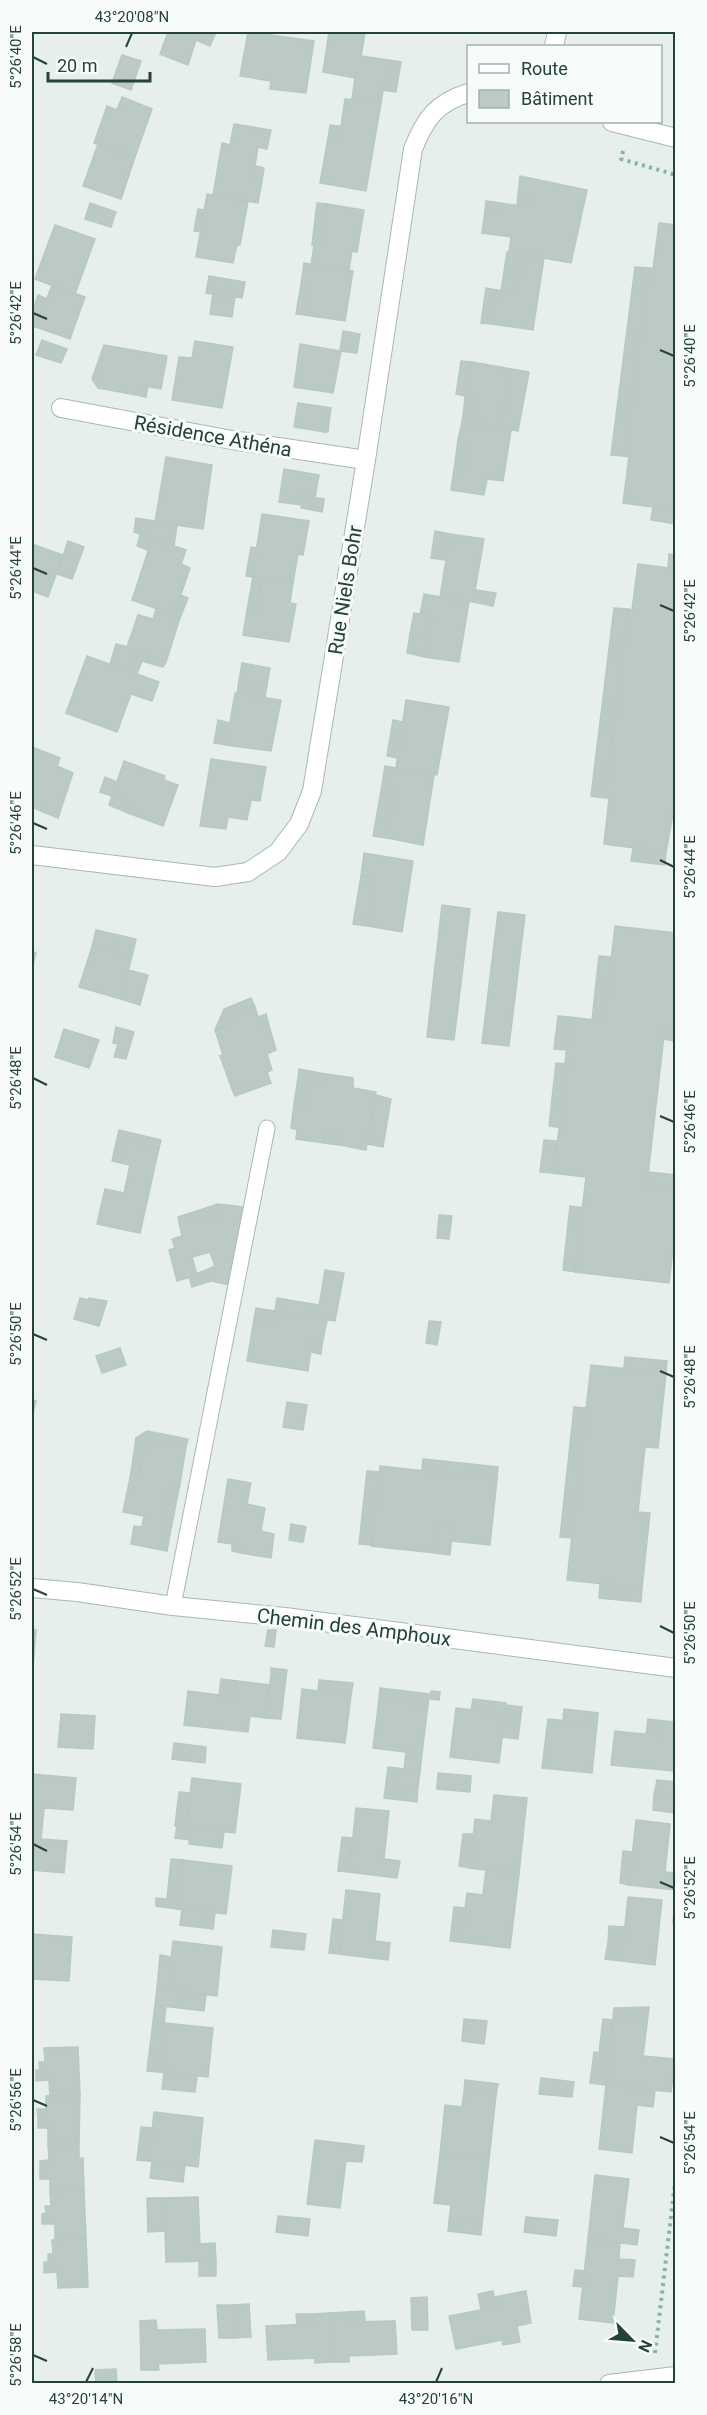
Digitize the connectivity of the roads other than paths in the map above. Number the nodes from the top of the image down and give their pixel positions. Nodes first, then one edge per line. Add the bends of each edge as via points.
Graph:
1 (467, 93) edge
2 (616, 123) edge
3 (675, 138) edge
4 (61, 408) dead end
5 (366, 460) junction
6 (32, 855) edge
7 (267, 1128) dead end
8 (32, 1588) edge
9 (173, 1606) junction
10 (675, 1668) edge
11 (675, 2376) edge
12 (609, 2384) edge

1 - 5 street, Rue Niels Bohr via 434,111 413,149
2 - 3 street
4 - 5 street, Résidence Athéna
5 - 6 street, Rue Niels Bohr via 312,791 299,824 278,852 248,872 215,877
7 - 9 lane
8 - 9 street, Chemin des Amphoux
9 - 10 street, Chemin des Amphoux
11 - 12 street

